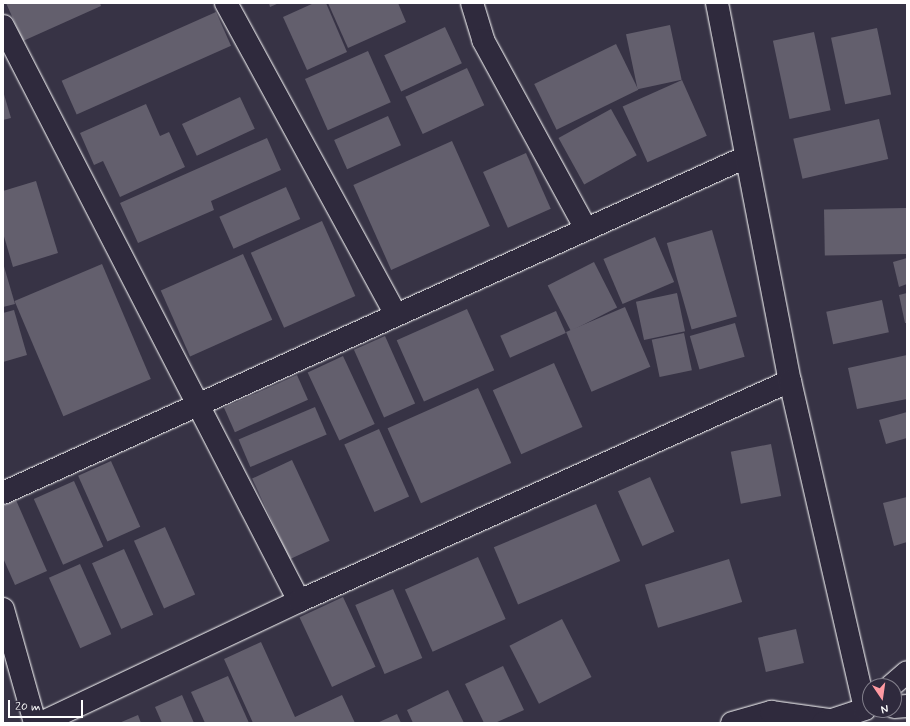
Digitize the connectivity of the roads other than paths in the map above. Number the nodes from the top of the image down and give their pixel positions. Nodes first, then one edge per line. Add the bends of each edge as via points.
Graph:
1 (226, 3) edge
2 (472, 3) edge
3 (717, 3) edge
4 (3, 26) edge
5 (746, 157) junction
6 (586, 229) junction
7 (396, 315) junction
8 (790, 381) junction
9 (197, 406) junction
10 (3, 493) edge
11 (299, 601) junction
12 (3, 609) edge
13 (862, 683) edge
14 (862, 710) edge
15 (827, 721) edge
16 (35, 723) edge
17 (41, 723) edge
18 (732, 723) edge

1 - 7 street
2 - 6 street via 483,40
3 - 5 street
4 - 9 street
5 - 6 street
5 - 8 street
6 - 7 street
7 - 9 street
8 - 11 street
8 - 13 street
9 - 10 street
9 - 11 street
11 - 17 street
12 - 16 street
14 - 15 street
15 - 18 street via 772,712

